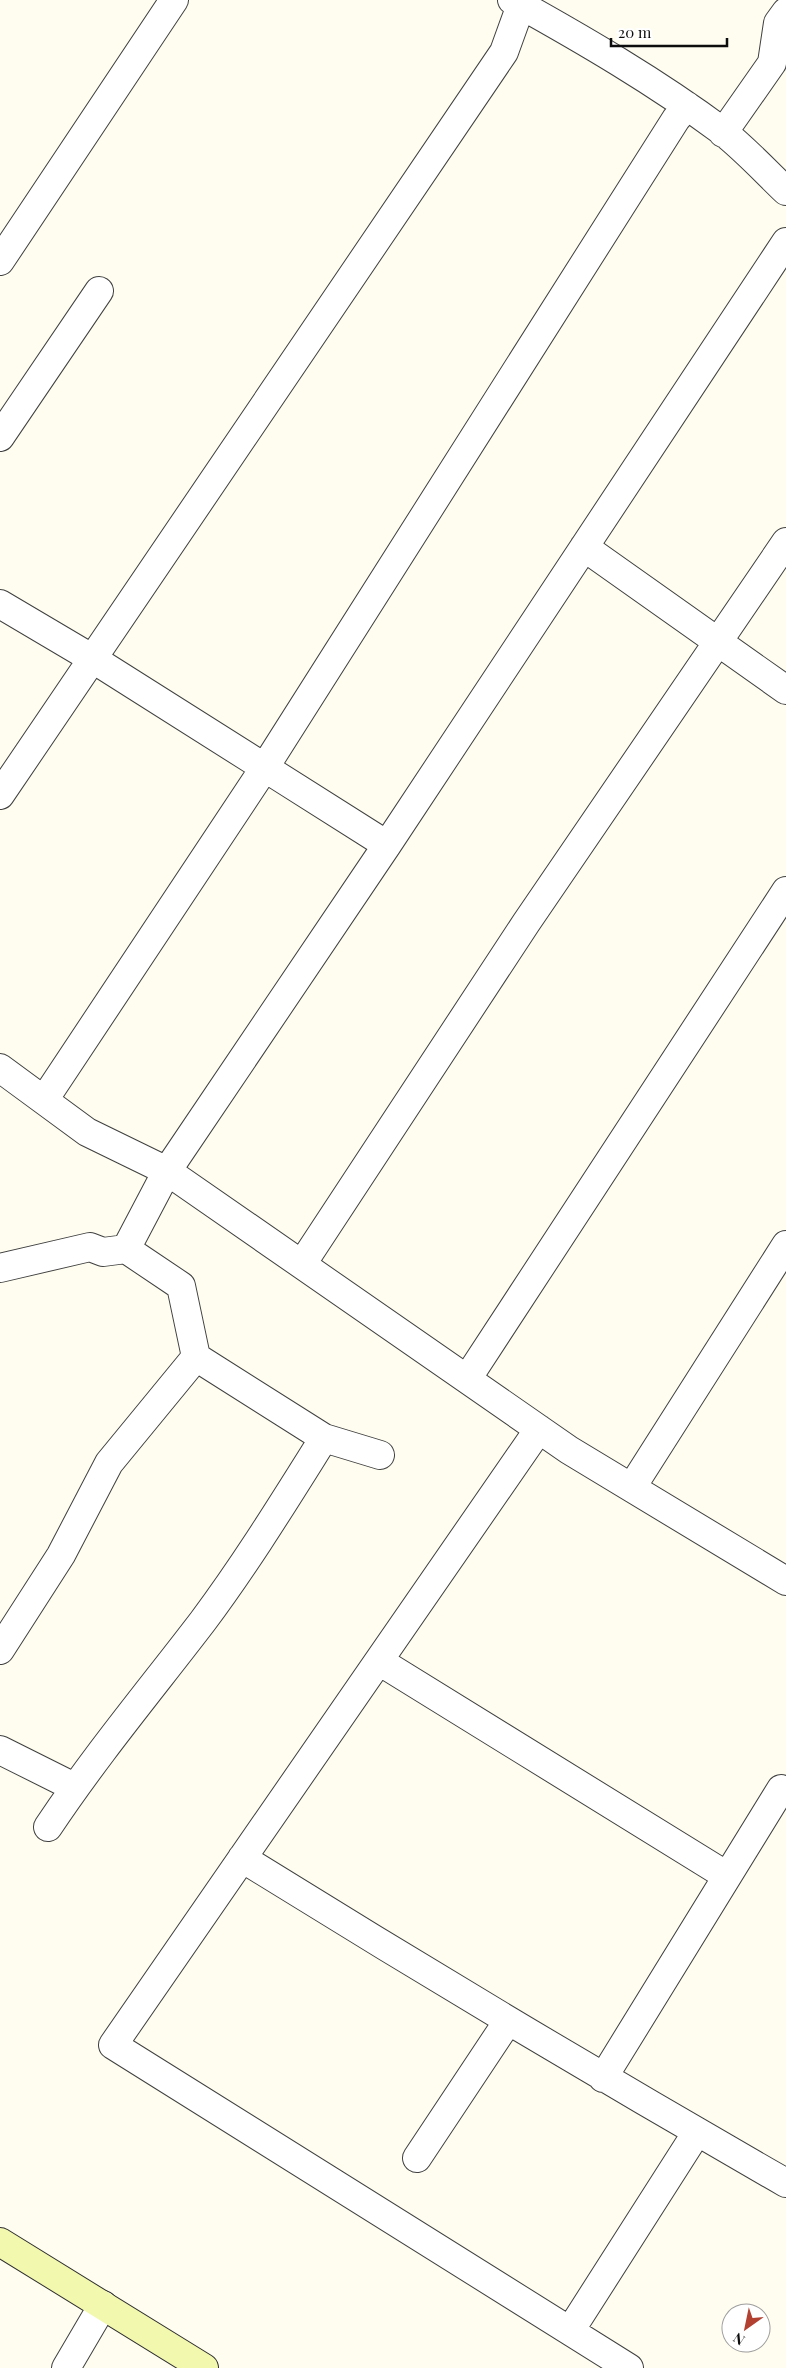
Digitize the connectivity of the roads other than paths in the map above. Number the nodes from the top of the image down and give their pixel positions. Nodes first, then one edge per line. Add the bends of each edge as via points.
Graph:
1 (174, 0) edge
2 (517, 3) edge
3 (786, 12) edge
4 (687, 106) junction
5 (724, 133) junction
6 (786, 191) edge
7 (786, 242) edge
8 (0, 261) edge
9 (99, 291) dead end
10 (0, 437) edge
11 (786, 542) edge
12 (584, 546) junction
13 (0, 604) edge
14 (718, 640) junction
15 (93, 659) junction
16 (786, 690) edge
17 (266, 767) junction
18 (0, 795) edge
19 (387, 845) junction
20 (786, 892) edge
21 (0, 1068) edge
22 (44, 1100) junction
23 (167, 1171) junction
24 (786, 1245) edge
25 (126, 1249) junction
26 (302, 1264) junction
27 (0, 1268) edge
28 (196, 1358) junction
29 (467, 1379) junction
30 (539, 1429) junction
31 (324, 1438) junction
32 (380, 1455) dead end
33 (632, 1487) junction
34 (786, 1581) edge
35 (0, 1650) edge
36 (379, 1661) junction
37 (0, 1750) edge
38 (74, 1787) junction
39 (781, 1789) dead end
40 (48, 1827) dead end
41 (242, 1858) junction
42 (727, 1876) junction
43 (508, 2021) junction
44 (603, 2078) junction
45 (697, 2132) junction
46 (418, 2158) dead end
47 (786, 2183) edge
48 (0, 2242) edge
49 (103, 2305) junction
50 (570, 2330) junction
51 (66, 2368) edge
52 (204, 2368) edge
53 (629, 2368) edge

1 - 8 street
2 - 4 street via 590,43
2 - 15 street via 504,52
3 - 5 street via 778,23 772,63
4 - 5 street
4 - 17 street
5 - 6 street
7 - 12 street
9 - 10 street
11 - 14 street
12 - 14 street
12 - 19 street
13 - 15 street
14 - 16 street
14 - 26 street via 526,923
15 - 17 street
15 - 18 street
17 - 19 street
17 - 22 street
19 - 23 street
20 - 29 street
21 - 22 street
22 - 23 street via 87,1132
23 - 25 street
23 - 26 street
24 - 33 street
25 - 27 street via 103,1252 90,1246
25 - 28 street via 181,1286
26 - 29 street
28 - 31 street
28 - 35 street via 109,1463 61,1555
29 - 30 street
30 - 33 street
30 - 36 street
31 - 32 street
31 - 38 street via 258,1544
33 - 34 street
36 - 41 street
36 - 42 street
37 - 38 street
38 - 40 street
39 - 42 street
41 - 43 street
41 - 50 street via 114,2045
42 - 44 street
43 - 44 street
43 - 46 street
44 - 45 street
45 - 47 street
45 - 50 street
48 - 49 main road
49 - 51 street
49 - 52 main road
50 - 53 street

